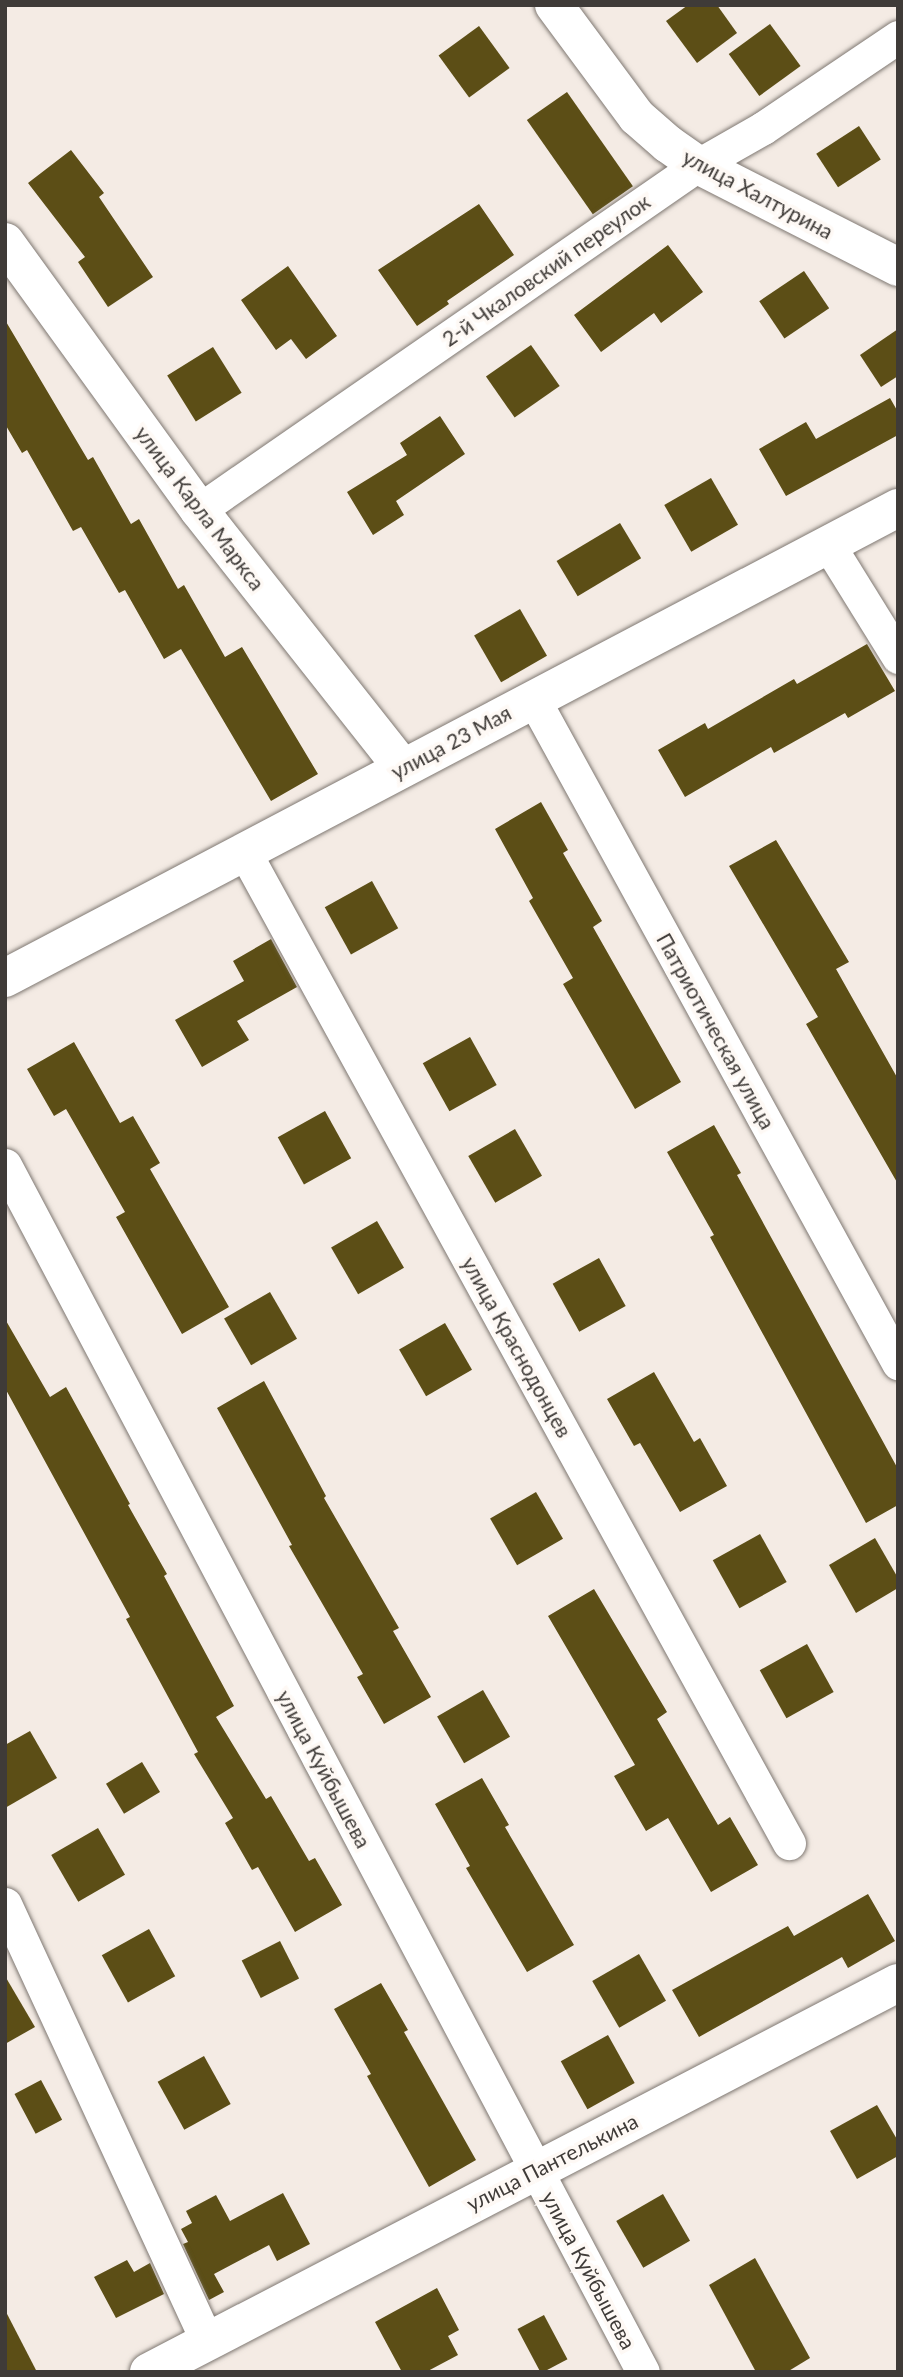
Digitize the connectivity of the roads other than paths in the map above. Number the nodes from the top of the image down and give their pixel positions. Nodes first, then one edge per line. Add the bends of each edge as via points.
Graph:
1 (554, 5) edge
2 (898, 37) edge
3 (698, 165) junction
4 (5, 242) edge
5 (898, 267) edge
6 (898, 508) edge
7 (199, 510) junction
8 (828, 544) junction
9 (898, 657) edge
10 (533, 698) junction
11 (403, 768) junction
12 (244, 851) junction
13 (5, 978) edge
14 (5, 1166) edge
15 (898, 1363) edge
16 (789, 1843) dead end
17 (5, 1904) edge
18 (898, 1983) edge
19 (536, 2170) junction
20 (179, 2360) edge
21 (643, 2372) edge

1 - 3 main road, улица Халтурина via 637,117
2 - 3 street, 2-й Чкаловский переулок via 763,128
3 - 5 main road, улица Халтурина
3 - 7 street, 2-й Чкаловский переулок
4 - 7 main road, улица Карла Маркса
6 - 8 main road, улица 23 Мая
7 - 11 main road, улица Карла Маркса
8 - 9 street
8 - 10 main road, улица 23 Мая
10 - 11 main road, улица 23 Мая
10 - 15 street, Патриотическая улица
11 - 12 main road, улица 23 Мая
12 - 13 main road, улица 23 Мая
12 - 16 street, улица Краснодонцев
14 - 19 street, улица Куйбышева
17 - 20 street, улица Пантелькина
18 - 19 main road, улица Пантелькина
19 - 20 main road, улица Пантелькина
19 - 21 street, улица Куйбышева

